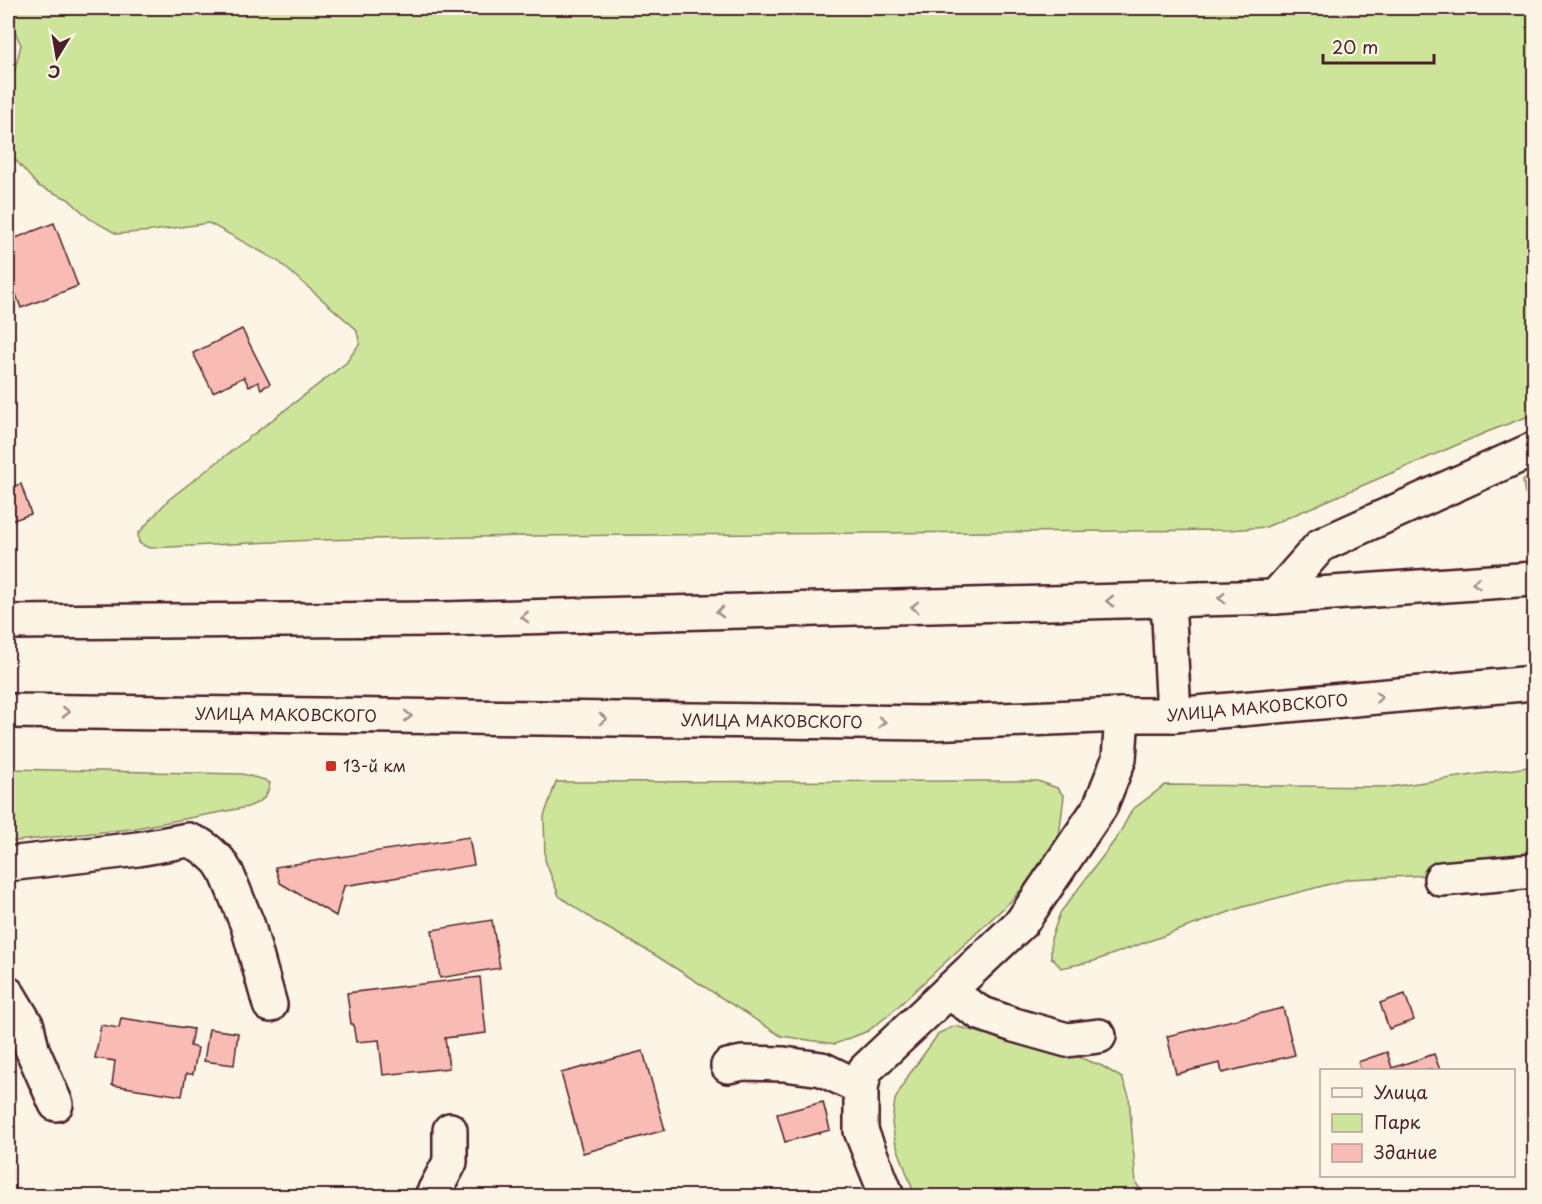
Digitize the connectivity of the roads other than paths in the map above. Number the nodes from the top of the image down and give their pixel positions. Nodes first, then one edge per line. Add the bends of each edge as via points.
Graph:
1 (1534, 449) edge
2 (1534, 579) edge
3 (1275, 597) junction
4 (1168, 600) junction
5 (8, 622) edge
6 (1534, 683) edge
7 (8, 711) edge
8 (1122, 715) junction
9 (1174, 715) junction
10 (8, 864) edge
11 (1534, 871) edge
12 (1441, 879) dead end
13 (948, 992) junction
14 (8, 994) edge
15 (270, 1005) dead end
16 (1099, 1036) dead end
17 (728, 1066) dead end
18 (861, 1088) junction
19 (56, 1104) dead end
20 (450, 1130) dead end
21 (432, 1197) edge
22 (887, 1197) edge

1 - 3 main road via 1320,545
2 -> 3 main road
3 -> 4 main road
4 -> 5 main road via 443,619
4 - 9 main road
9 -> 6 main road, УЛИЦА МАКОВСКОГО
7 -> 8 main road, УЛИЦА МАКОВСКОГО via 928,723
8 - 9 main road, УЛИЦА МАКОВСКОГО
8 - 13 main road via 1119,759 1100,807 1022,922
10 - 15 main road via 188,840 200,845 219,861 227,874 248,926
11 - 12 main road
13 - 16 main road via 980,1013 1014,1025 1067,1040
13 - 18 main road via 865,1070
14 - 19 main road via 27,1026 32,1049
17 - 18 main road via 784,1064 822,1069
18 - 22 main road via 861,1131
20 - 21 main road via 450,1162

